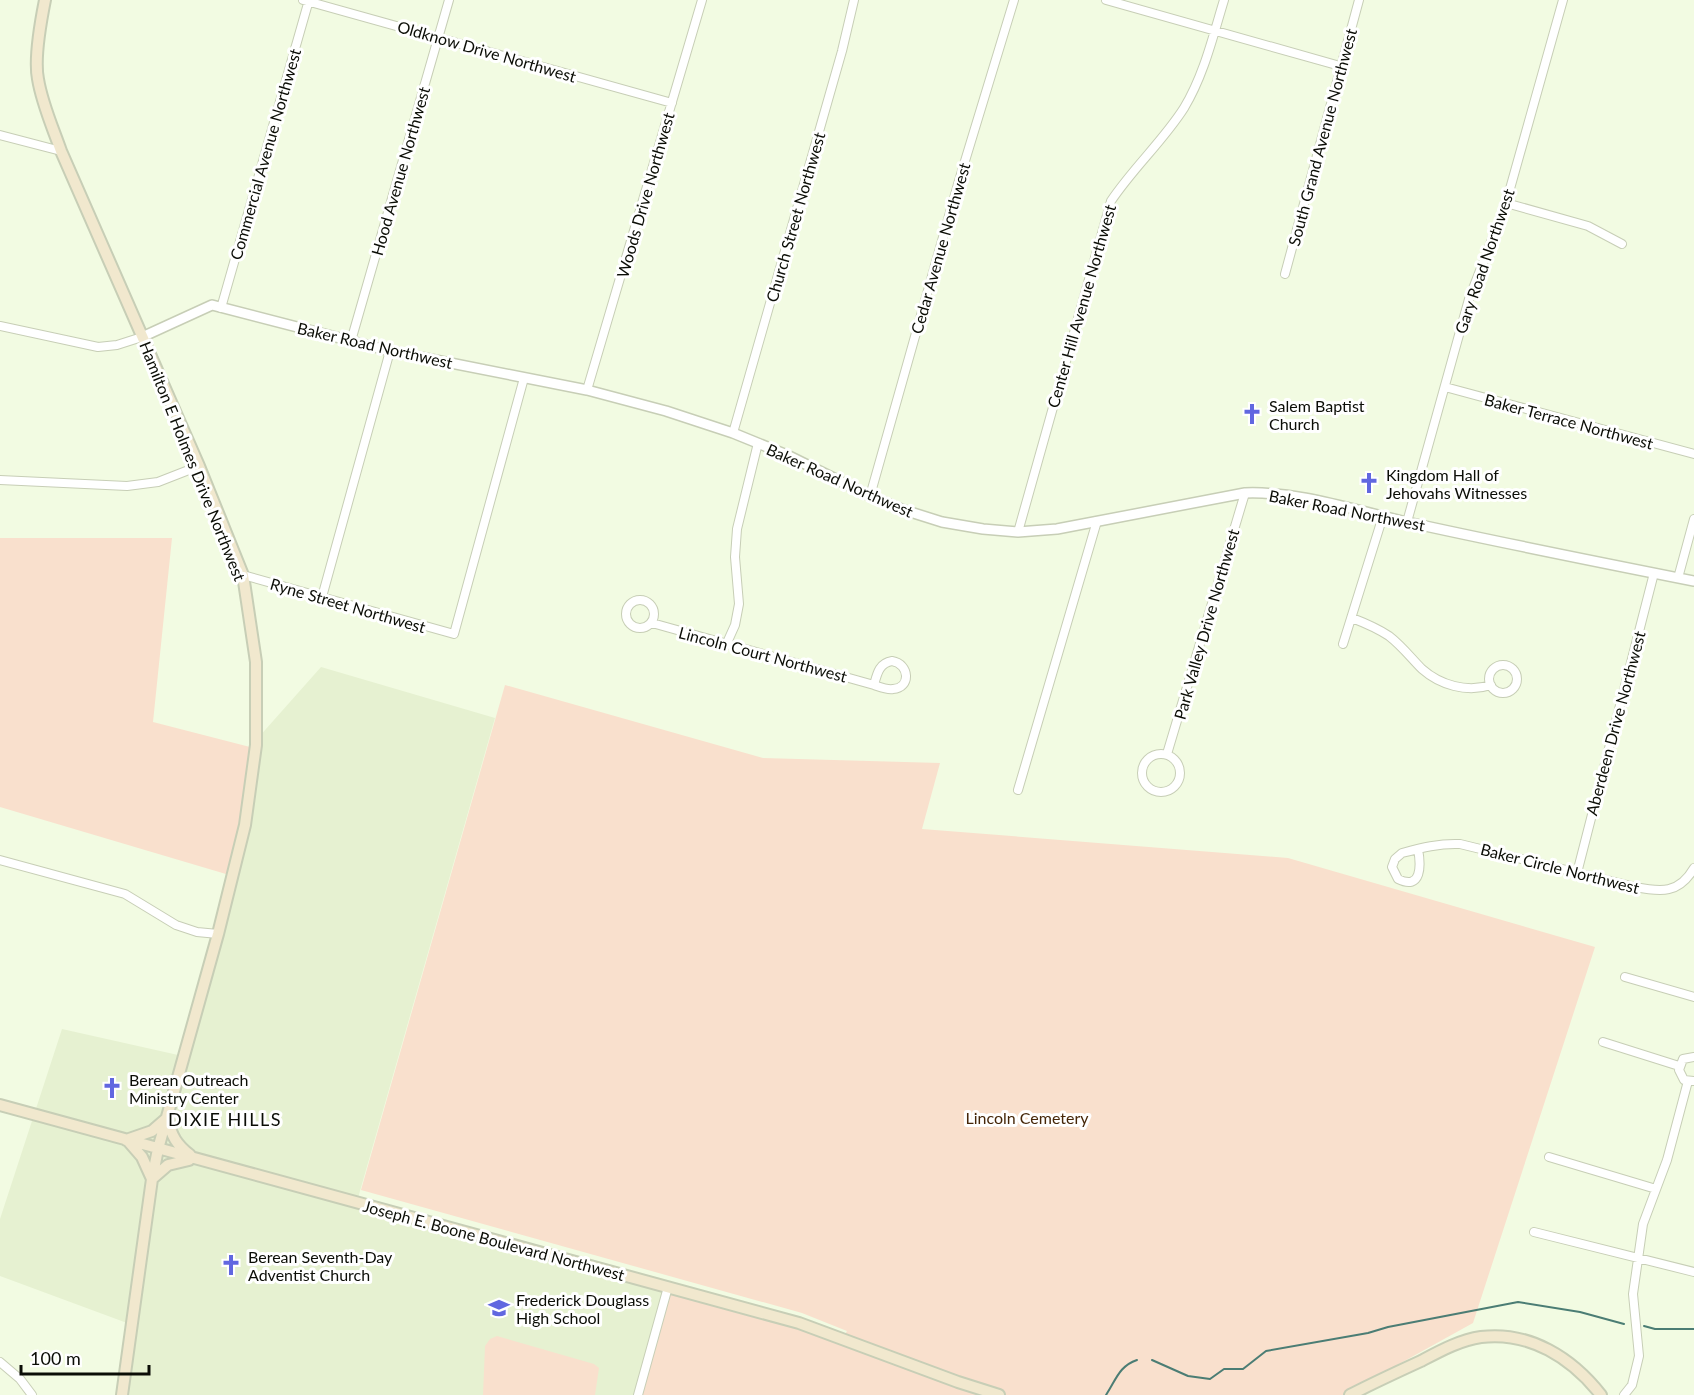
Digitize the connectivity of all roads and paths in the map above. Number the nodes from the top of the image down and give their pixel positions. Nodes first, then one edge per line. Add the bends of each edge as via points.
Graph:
1 (45, 0) edge
2 (449, 0) edge
3 (702, 0) edge
4 (854, 0) edge
5 (1014, 0) edge
6 (1106, 0) edge
7 (1224, 0) edge
8 (1359, 0) edge
9 (1563, 0) edge
10 (307, 1) edge
11 (1215, 31) junction
12 (438, 38) junction
13 (1340, 66) junction
14 (672, 103) junction
15 (0, 135) edge
16 (61, 151) junction
17 (1506, 203) junction
18 (1622, 244) dead end
19 (1285, 274) dead end
20 (221, 308) junction
21 (0, 326) edge
22 (142, 337) junction
23 (351, 341) junction
24 (390, 351) junction
25 (524, 378) junction
26 (1445, 387) junction
27 (587, 390) junction
28 (733, 433) junction
29 (758, 443) junction
30 (1694, 454) edge
31 (198, 466) junction
32 (0, 480) edge
33 (1245, 493) junction
34 (870, 496) junction
35 (1383, 516) junction
36 (1694, 519) edge
37 (1097, 521) junction
38 (1407, 522) junction
39 (1018, 532) junction
40 (1654, 573) junction
41 (243, 575) junction
42 (1678, 578) junction
43 (1694, 581) edge
44 (322, 597) junction
45 (1352, 618) junction
46 (652, 623) dead end
47 (1344, 644) dead end
48 (726, 645) junction
49 (874, 685) junction
50 (1491, 685) dead end
51 (1167, 754) junction
52 (1018, 789) dead end
53 (1418, 849) junction
54 (0, 860) edge
55 (1694, 868) edge
56 (1577, 873) junction
57 (218, 934) junction
58 (1625, 977) dead end
59 (1694, 997) edge
60 (1603, 1042) dead end
61 (1694, 1057) edge
62 (1679, 1066) junction
63 (1691, 1081) edge
64 (0, 1105) edge
65 (167, 1117) junction
66 (126, 1140) junction
67 (158, 1149) junction
68 (1549, 1157) dead end
69 (195, 1159) junction
70 (152, 1179) junction
71 (1656, 1189) junction
72 (1534, 1232) dead end
73 (1639, 1257) junction
74 (1694, 1272) edge
75 (668, 1287) junction
76 (0, 1362) edge
77 (32, 1395) edge
78 (122, 1395) edge
79 (638, 1395) edge
80 (999, 1395) edge
81 (1350, 1395) edge
82 (1601, 1395) edge
83 (1624, 1395) edge

1 - 16 main road, Hamilton E Holmes Drive Northwest via 37,77
2 - 12 street, Hood Avenue Northwest
3 - 14 street, Woods Drive Northwest
4 - 28 street, Church Street Northwest via 843,51
5 - 34 street, Cedar Avenue Northwest
6 - 11 street
7 - 11 street, Center Hill Avenue Northwest
8 - 13 street, South Grand Avenue Northwest
9 - 17 street, Gary Road Northwest
10 - 12 street, Oldknow Drive Northwest
10 - 20 street, Commercial Avenue Northwest
11 - 13 street
11 - 39 street, Center Hill Avenue Northwest via 1200,77 1184,108 1111,201
12 - 14 street, Oldknow Drive Northwest
12 - 23 street, Hood Avenue Northwest
13 - 19 street, South Grand Avenue Northwest
14 - 27 street, Woods Drive Northwest
15 - 16 street
16 - 22 main road, Hamilton E Holmes Drive Northwest
17 - 18 street via 1588,226
17 - 26 street, Gary Road Northwest via 1468,299
20 - 22 street, Baker Road Northwest via 212,305
20 - 23 street, Baker Road Northwest
21 - 22 street, Baker Road Northwest via 98,347
22 - 31 main road, Hamilton E Holmes Drive Northwest
23 - 24 street, Baker Road Northwest
24 - 25 street, Baker Road Northwest
24 - 44 street
25 - 27 street, Baker Road Northwest
25 - 44 street, Ryne Street Northwest via 454,634
26 - 30 street, Baker Terrace Northwest
26 - 38 street, Gary Road Northwest
27 - 28 street, Baker Road Northwest
28 - 29 street, Baker Road Northwest
29 - 34 street, Baker Road Northwest
29 - 48 street via 736,529 740,604
31 - 32 street via 158,482 127,486
31 - 41 main road, Hamilton E Holmes Drive Northwest
33 - 35 street, Baker Road Northwest via 1290,495
33 - 37 street, Baker Road Northwest
33 - 51 street, Park Valley Drive Northwest
34 - 39 street, Baker Road Northwest via 942,522
35 - 38 street, Baker Road Northwest
35 - 45 street
36 - 42 street
37 - 39 street, Baker Road Northwest
37 - 52 street
38 - 40 street, Baker Road Northwest
40 - 42 street, Baker Road Northwest
40 - 56 street, Aberdeen Drive Northwest
41 - 44 street, Ryne Street Northwest
41 - 57 main road, Hamilton E Holmes Drive Northwest via 256,662 256,745 245,825
42 - 43 street, Baker Road Northwest
45 - 47 street
45 - 50 street via 1388,636 1440,681 1469,689
46 - 48 street, Lincoln Court Northwest
48 - 49 street, Lincoln Court Northwest
49 - 49 street via 882,664 896,662 904,667 905,681 899,688 890,690
51 - 51 street via 1155,754 1142,768 1143,780 1151,789 1170,790 1179,781 1177,762
53 - 53 street via 1395,858 1392,867 1398,879 1406,882 1419,875
53 - 56 street, Baker Circle Northwest via 1460,844
54 - 57 street via 125,894 176,925
55 - 56 street, Baker Circle Northwest via 1675,888 1658,891
57 - 65 main road, Hamilton E Holmes Drive Northwest
58 - 59 street
60 - 62 street
61 - 62 street via 1683,1059
62 - 63 street via 1681,1077
63 - 71 street
64 - 66 main road, Joseph E. Boone Boulevard Northwest
65 - 66 main road via 152,1131
65 - 67 main road, Hamilton E Holmes Drive Northwest
65 - 69 main road via 174,1140
66 - 67 main road, Joseph E. Boone Boulevard Northwest
66 - 70 main road via 137,1149
67 - 69 main road, Joseph E. Boone Boulevard Northwest
67 - 70 main road, Hamilton E Holmes Drive Northwest
68 - 71 street
69 - 70 main road via 168,1165
69 - 75 main road, Joseph E. Boone Boulevard Northwest
70 - 78 main road, Hamilton E Holmes Drive Northwest
71 - 73 street via 1643,1224
72 - 73 street
73 - 74 street
73 - 83 street via 1634,1294 1639,1356 1632,1385
75 - 79 street
75 - 80 main road, Joseph E. Boone Boulevard Northwest via 799,1323
76 - 77 street
81 - 82 main road via 1455,1344 1481,1337 1508,1337 1550,1350 1572,1365

